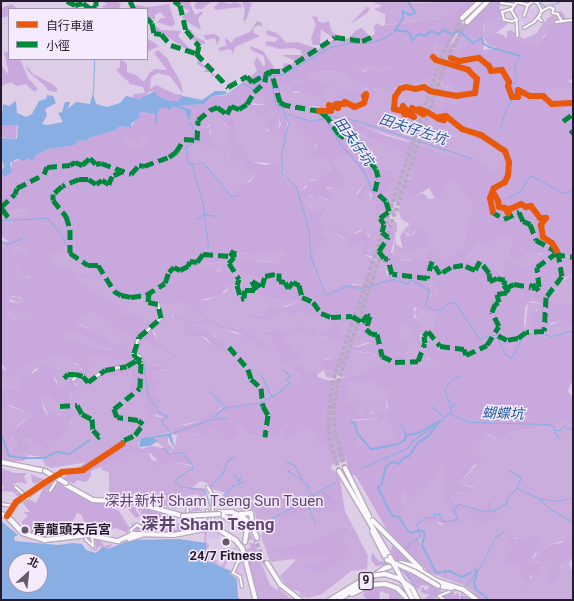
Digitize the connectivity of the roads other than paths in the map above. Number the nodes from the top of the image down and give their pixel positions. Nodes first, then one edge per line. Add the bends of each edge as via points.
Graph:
1 (480, 1) edge
2 (488, 1) edge
3 (524, 2) edge
4 (501, 3) dead end
5 (515, 5) junction
6 (528, 5) junction
7 (511, 9) junction
8 (542, 11) junction
9 (540, 15) junction
10 (524, 16) dead end
11 (462, 18) tunnel mouth
12 (517, 20) junction
13 (573, 20) edge
14 (542, 21) dead end
15 (562, 21) junction
16 (467, 22) tunnel mouth
17 (556, 22) dead end
18 (524, 28) dead end
19 (518, 36) dead end
20 (149, 293) dead end
21 (80, 375) junction
22 (64, 378) dead end
23 (73, 380) dead end
24 (122, 444) dead end
25 (1, 463) edge
26 (345, 468) tunnel mouth
27 (339, 471) tunnel mouth
28 (62, 472) junction
29 (16, 487) dead end
30 (208, 487) dead end
31 (50, 491) dead end
32 (25, 497) junction
33 (23, 502) dead end
34 (1, 504) edge
35 (13, 506) junction
36 (188, 508) dead end
37 (207, 511) dead end
38 (220, 513) junction
39 (234, 513) junction
40 (6, 517) edge
41 (205, 520) junction
42 (230, 520) junction
43 (372, 520) junction
44 (248, 525) junction
45 (162, 527) dead end
46 (213, 527) junction
47 (204, 528) junction
48 (170, 535) junction
49 (134, 536) junction
50 (256, 538) tunnel mouth
51 (86, 539) dead end
52 (94, 539) junction
53 (241, 545) junction
54 (390, 558) junction
55 (245, 560) junction
56 (266, 564) tunnel mouth
57 (395, 565) junction
58 (412, 566) junction
59 (423, 572) junction
60 (440, 584) junction
61 (242, 587) dead end
62 (449, 589) junction
63 (352, 594) junction
64 (299, 599) edge
65 (255, 600) edge
66 (330, 600) edge
67 (338, 600) edge
68 (342, 600) edge
69 (409, 600) edge
70 (414, 600) edge
71 (418, 600) edge
72 (445, 600) edge
73 (473, 600) edge
74 (477, 600) edge

1 - 11 highway
2 - 16 highway
3 - 5 street via 517,2
3 - 6 street
4 - 5 street
5 - 7 street
6 - 8 street via 536,2
6 - 10 street
7 - 12 street
7 - 12 street via 502,12 503,18 511,22
8 - 9 street
8 - 15 street via 550,7
9 - 14 street via 539,21
9 - 18 street
12 - 19 street
13 - 15 street
15 - 17 street
20 - 21 street via 148,302 159,305 161,318 138,339 134,354 140,358 141,363 137,360 127,366 106,370 88,382
21 - 22 street via 68,374
21 - 23 street
24 - 28 street via 83,470
25 - 38 highway, bridge via 44,472 92,498 134,500 183,515
26 - 43 highway
27 - 54 highway
28 - 31 street
28 - 32 street
29 - 32 street
30 - 46 street via 215,498
32 - 33 street
32 - 35 street
34 - 35 street
35 - 40 street
36 - 41 street via 189,519
37 - 41 street
38 - 39 highway
38 - 42 highway
38 - 44 highway via 238,516
39 - 44 highway
39 - 44 highway via 250,512
40 - 49 main road via 23,533 45,540 89,535 118,541
40 - 52 main road via 22,534 37,540
41 - 47 street
42 - 44 highway
42 - 44 highway via 232,516 236,517
43 - 54 highway
43 - 59 highway via 386,538 409,554
44 - 50 highway
44 - 53 highway
45 - 49 street via 150,530 137,525 133,528
46 - 47 main road
46 - 53 main road
47 - 48 main road
48 - 49 main road
48 - 49 main road
49 - 52 main road via 115,542
51 - 52 street via 92,546
53 - 55 main road
54 - 60 highway, bridge
54 - 70 highway, bridge
55 - 61 street via 238,562 233,573 240,576
55 - 65 main road
56 - 64 highway via 278,585
57 - 58 highway, bridge
57 - 63 highway, 9
57 - 67 highway, 9
58 - 59 highway
58 - 62 highway via 432,581
59 - 60 highway
60 - 62 highway
60 - 74 highway via 464,590
62 - 72 street via 439,596
62 - 73 highway via 462,591
63 - 68 highway, 9
63 - 69 highway via 370,585 380,584 395,587
66 - 71 highway, bridge via 369,576 385,574 411,586

